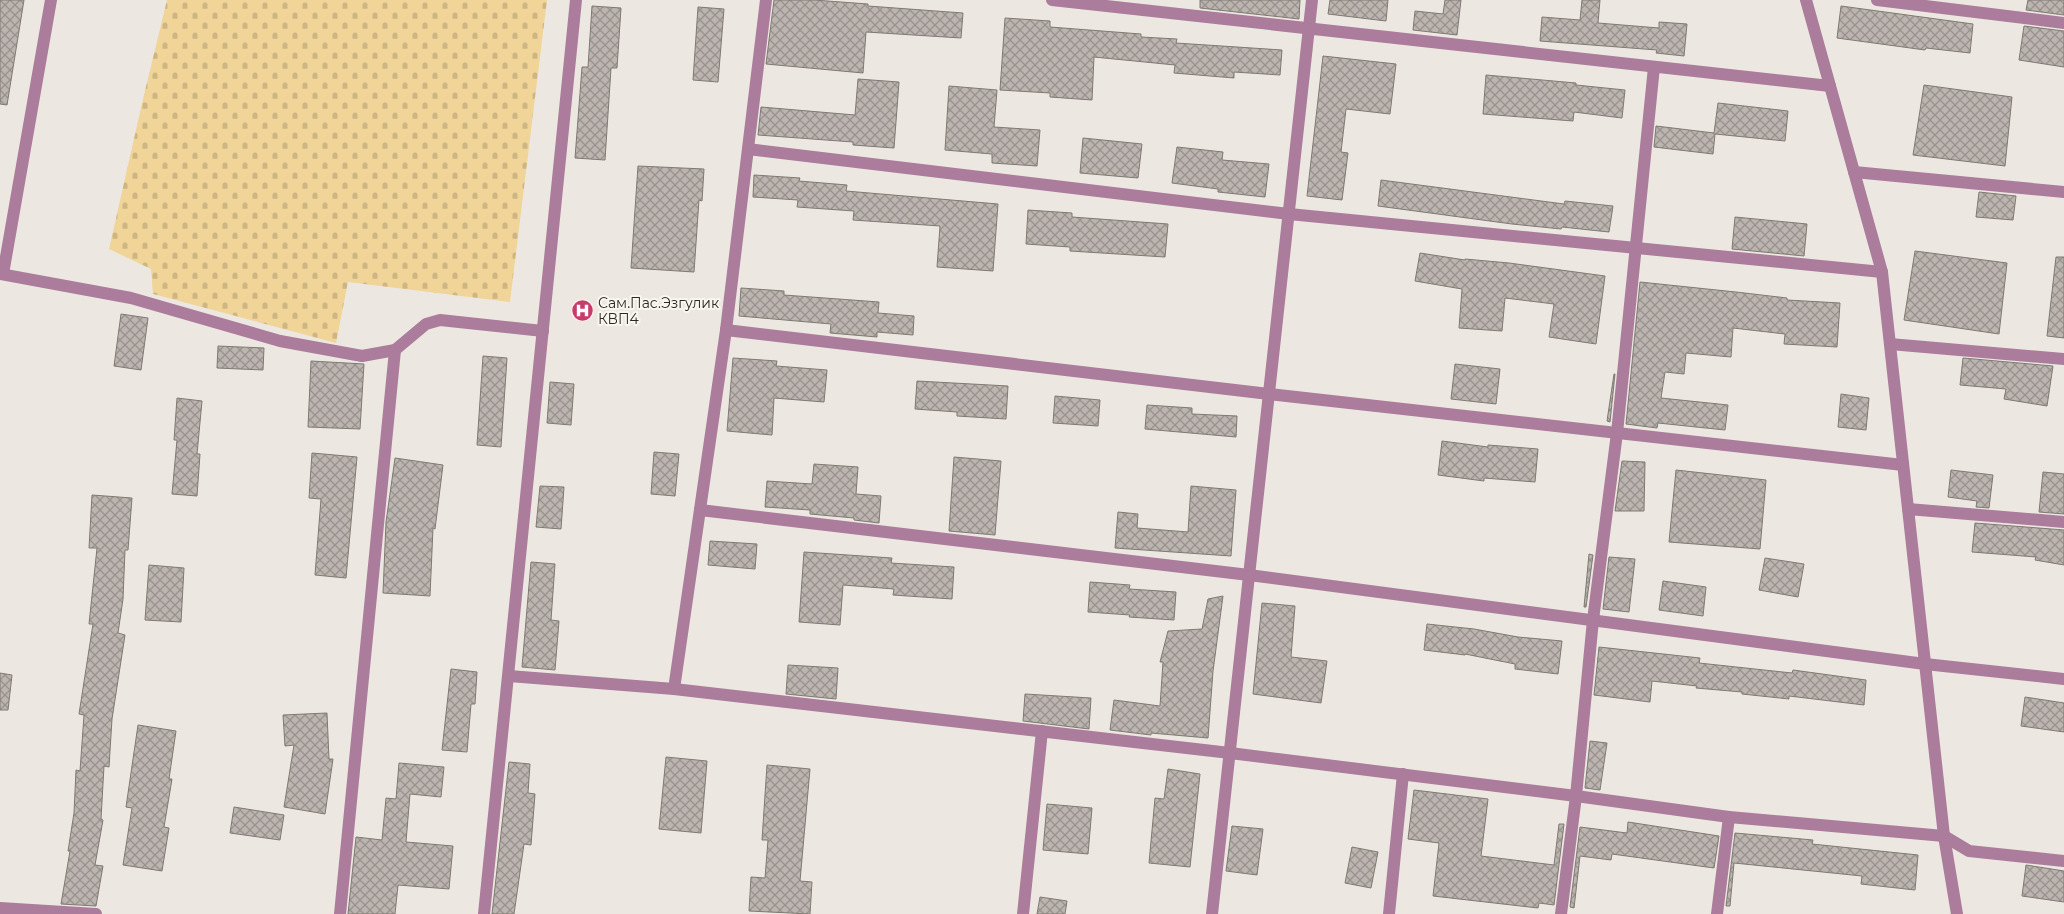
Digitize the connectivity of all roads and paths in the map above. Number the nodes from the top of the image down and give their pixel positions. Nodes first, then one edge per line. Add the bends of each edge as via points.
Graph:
1 (51, 0) edge
2 (576, 0) edge
3 (766, 0) edge
4 (1052, 0) edge
5 (1312, 0) edge
6 (1806, 0) edge
7 (1877, 0) edge
8 (2064, 23) edge
9 (1309, 29) junction
10 (1654, 67) junction
11 (1830, 86) junction
12 (748, 149) junction
13 (1854, 172) junction
14 (2064, 192) edge
15 (1289, 214) junction
16 (1635, 248) junction
17 (1882, 272) junction
18 (1, 274) edge
19 (726, 330) junction
20 (543, 331) junction
21 (1890, 344) junction
22 (395, 350) junction
23 (2064, 359) edge
24 (1269, 394) junction
25 (1617, 433) junction
26 (1903, 465) junction
27 (1908, 509) junction
28 (700, 510) junction
29 (2064, 522) edge
30 (1249, 576) junction
31 (1593, 620) junction
32 (1925, 664) junction
33 (509, 676) junction
34 (2064, 679) edge
35 (674, 689) junction
36 (1042, 731) junction
37 (1230, 753) junction
38 (1403, 774) junction
39 (1576, 796) junction
40 (1729, 817) junction
41 (1944, 836) junction
42 (2064, 862) edge
43 (0, 908) edge
44 (96, 914) edge
45 (340, 914) edge
46 (484, 914) edge
47 (1023, 914) edge
48 (1212, 914) edge
49 (1389, 914) edge
50 (1561, 914) edge
51 (1717, 914) edge
52 (1957, 914) edge

1 - 18 street
2 - 20 street
3 - 12 street
4 - 9 street
5 - 9 street
6 - 11 street
7 - 8 street
9 - 10 street
9 - 15 street
10 - 11 street
10 - 16 street
11 - 13 street
12 - 15 street
12 - 19 street
13 - 14 street
13 - 17 street
15 - 16 street
15 - 24 street
16 - 17 street
16 - 25 street
17 - 21 street
18 - 22 street via 131,298 298,344 362,356
19 - 24 street
19 - 28 street
20 - 22 street via 440,320 426,324
20 - 33 street
21 - 23 street
21 - 26 street
22 - 45 street
24 - 25 street
24 - 30 street
25 - 26 street
25 - 31 street
26 - 27 street
27 - 29 street
27 - 32 street
28 - 30 street
28 - 35 street
30 - 31 street
30 - 37 street
31 - 32 street
31 - 39 street
32 - 34 street
32 - 41 street
33 - 35 street
33 - 46 street
35 - 36 street
36 - 37 street
36 - 47 street
37 - 38 street
37 - 48 street
38 - 39 street
38 - 49 street
39 - 40 street
39 - 50 street
40 - 41 street
40 - 51 street
41 - 42 street via 1969,851
41 - 52 street
43 - 44 street

